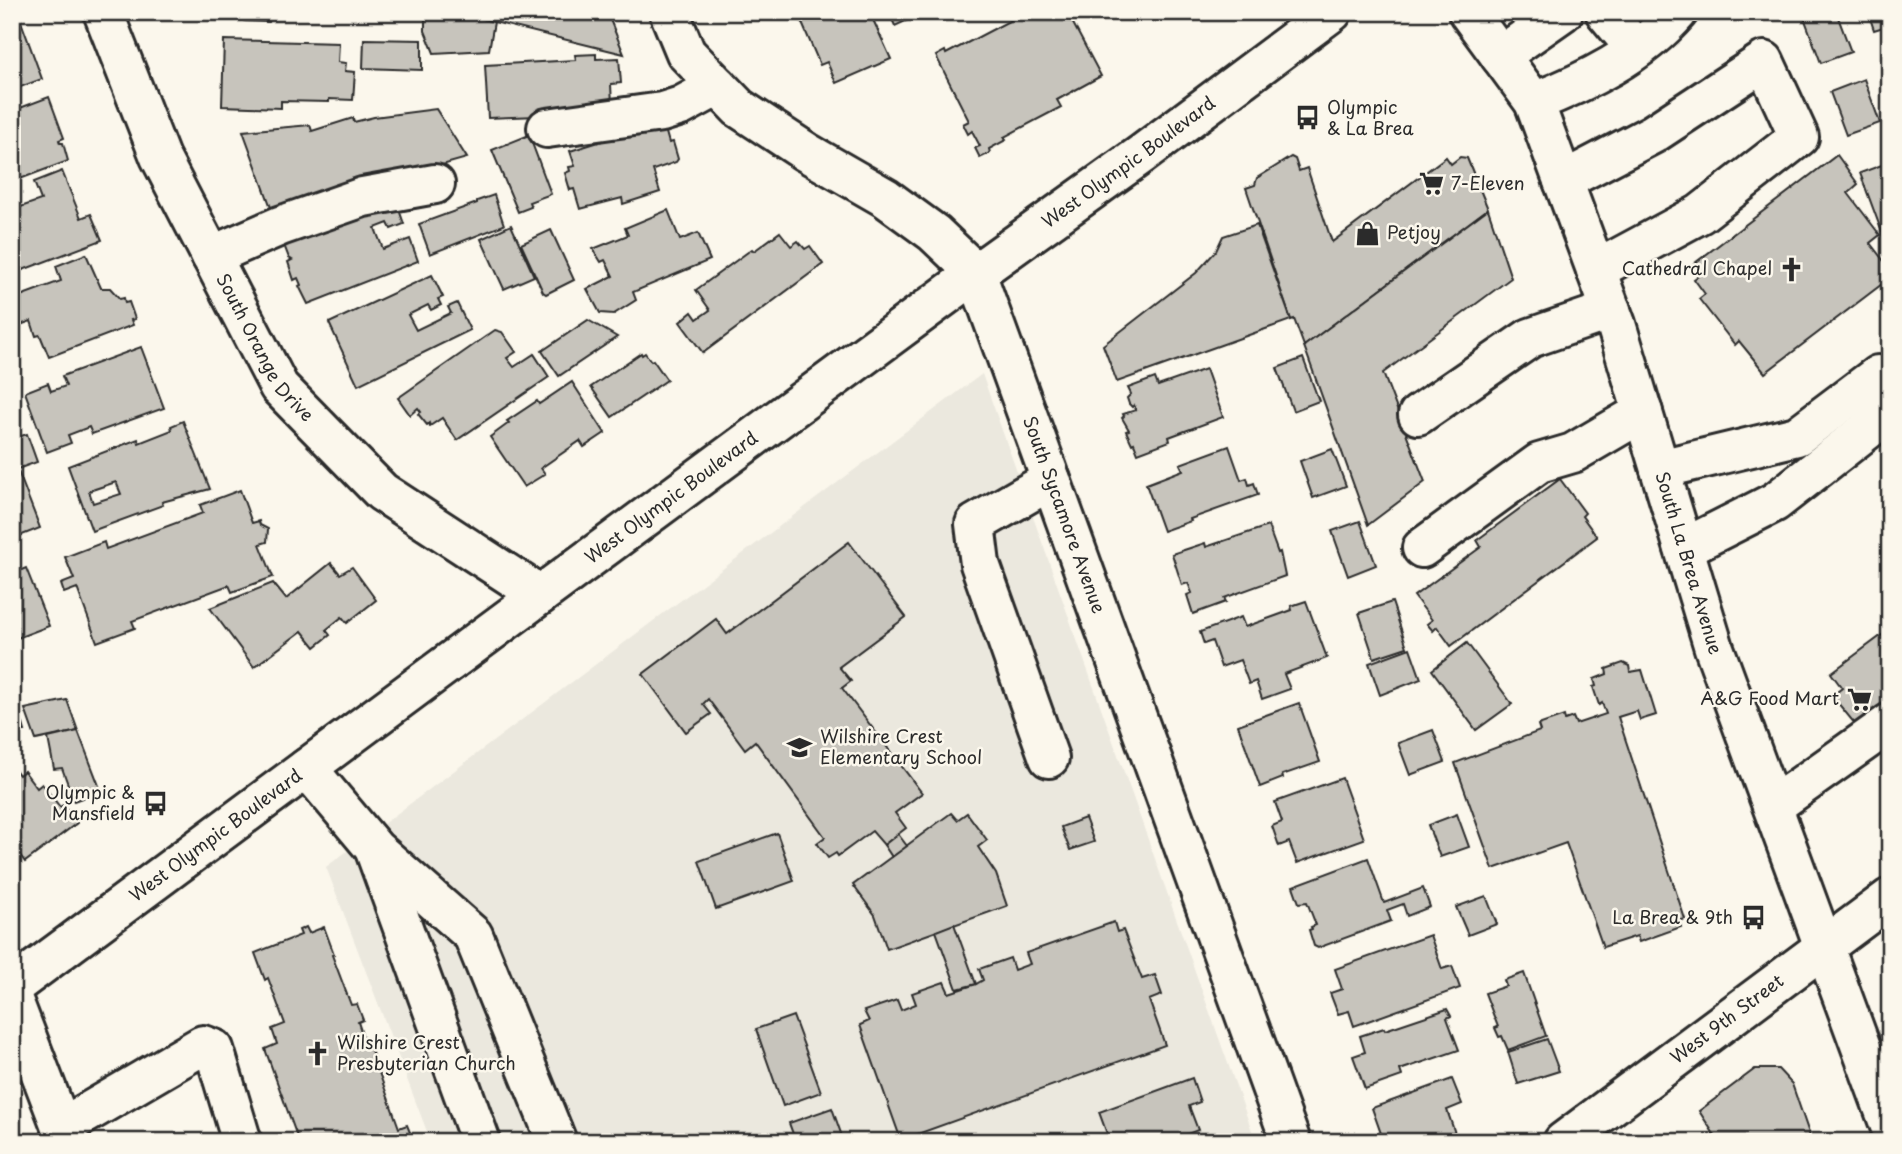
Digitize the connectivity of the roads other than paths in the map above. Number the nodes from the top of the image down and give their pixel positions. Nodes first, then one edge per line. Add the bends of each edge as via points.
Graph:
1 (103, 12) edge
2 (1332, 12) edge
3 (1468, 12) edge
4 (1563, 12) edge
5 (1605, 12) edge
6 (1678, 12) edge
7 (676, 14) edge
8 (1636, 49) junction
9 (1500, 56) junction
10 (718, 86) junction
11 (1534, 102) junction
12 (547, 128) dead end
13 (1563, 181) junction
14 (435, 184) dead end
15 (211, 256) junction
16 (1596, 270) junction
17 (976, 273) junction
18 (1611, 310) junction
19 (1890, 407) edge
20 (1643, 412) junction
21 (1890, 412) edge
22 (1418, 415) dead end
23 (1660, 469) junction
24 (1051, 480) junction
25 (1422, 548) dead end
26 (1684, 548) junction
27 (540, 595) junction
28 (1890, 723) edge
29 (1049, 758) dead end
30 (307, 768) junction
31 (1773, 806) junction
32 (375, 849) junction
33 (1890, 898) edge
34 (1824, 947) junction
35 (12, 987) edge
36 (12, 998) edge
37 (1890, 1126) edge
38 (64, 1135) edge
39 (242, 1142) edge
40 (481, 1142) edge
41 (557, 1142) edge
42 (1291, 1142) edge
43 (1563, 1142) edge

1 - 15 main road, South Orange Drive via 160,157
2 - 17 main road, West Olympic Boulevard
3 - 9 main road, South La Brea Avenue
4 - 9 main road
5 - 8 main road
6 - 8 main road via 1661,33
7 - 10 main road, South Sycamore Avenue via 686,53
8 - 11 main road via 1567,89
9 - 11 main road, South La Brea Avenue
10 - 12 main road via 662,112
10 - 17 main road, South Sycamore Avenue via 739,108 772,130 886,198 934,233
11 - 13 main road, South La Brea Avenue
13 - 16 main road, South La Brea Avenue
13 - 16 main road via 1653,134 1764,61 1799,137 1700,214
14 - 15 main road via 363,197
15 - 27 main road, South Orange Drive via 279,387 382,492
16 - 18 main road, South La Brea Avenue
17 - 24 main road, South Sycamore Avenue
17 - 27 main road, West Olympic Boulevard
18 - 20 main road, South La Brea Avenue
18 - 22 main road via 1530,338
19 - 23 main road via 1878,375 1797,436
20 - 23 main road, South La Brea Avenue
20 - 25 main road via 1573,453 1539,463
21 - 26 main road via 1775,502
23 - 26 main road, South La Brea Avenue
24 - 29 main road via 975,524 980,564
24 - 42 main road, South Sycamore Avenue
26 - 31 main road, South La Brea Avenue via 1714,648
27 - 30 main road, West Olympic Boulevard
28 - 31 main road
30 - 32 main road
30 - 35 main road, West Olympic Boulevard
31 - 34 main road, South La Brea Avenue
32 - 40 main road
32 - 41 main road via 474,935
33 - 34 main road, West 9th Street
34 - 37 main road, South La Brea Avenue
34 - 43 main road, West 9th Street
36 - 38 main road
38 - 39 main road via 203,1045 214,1049

